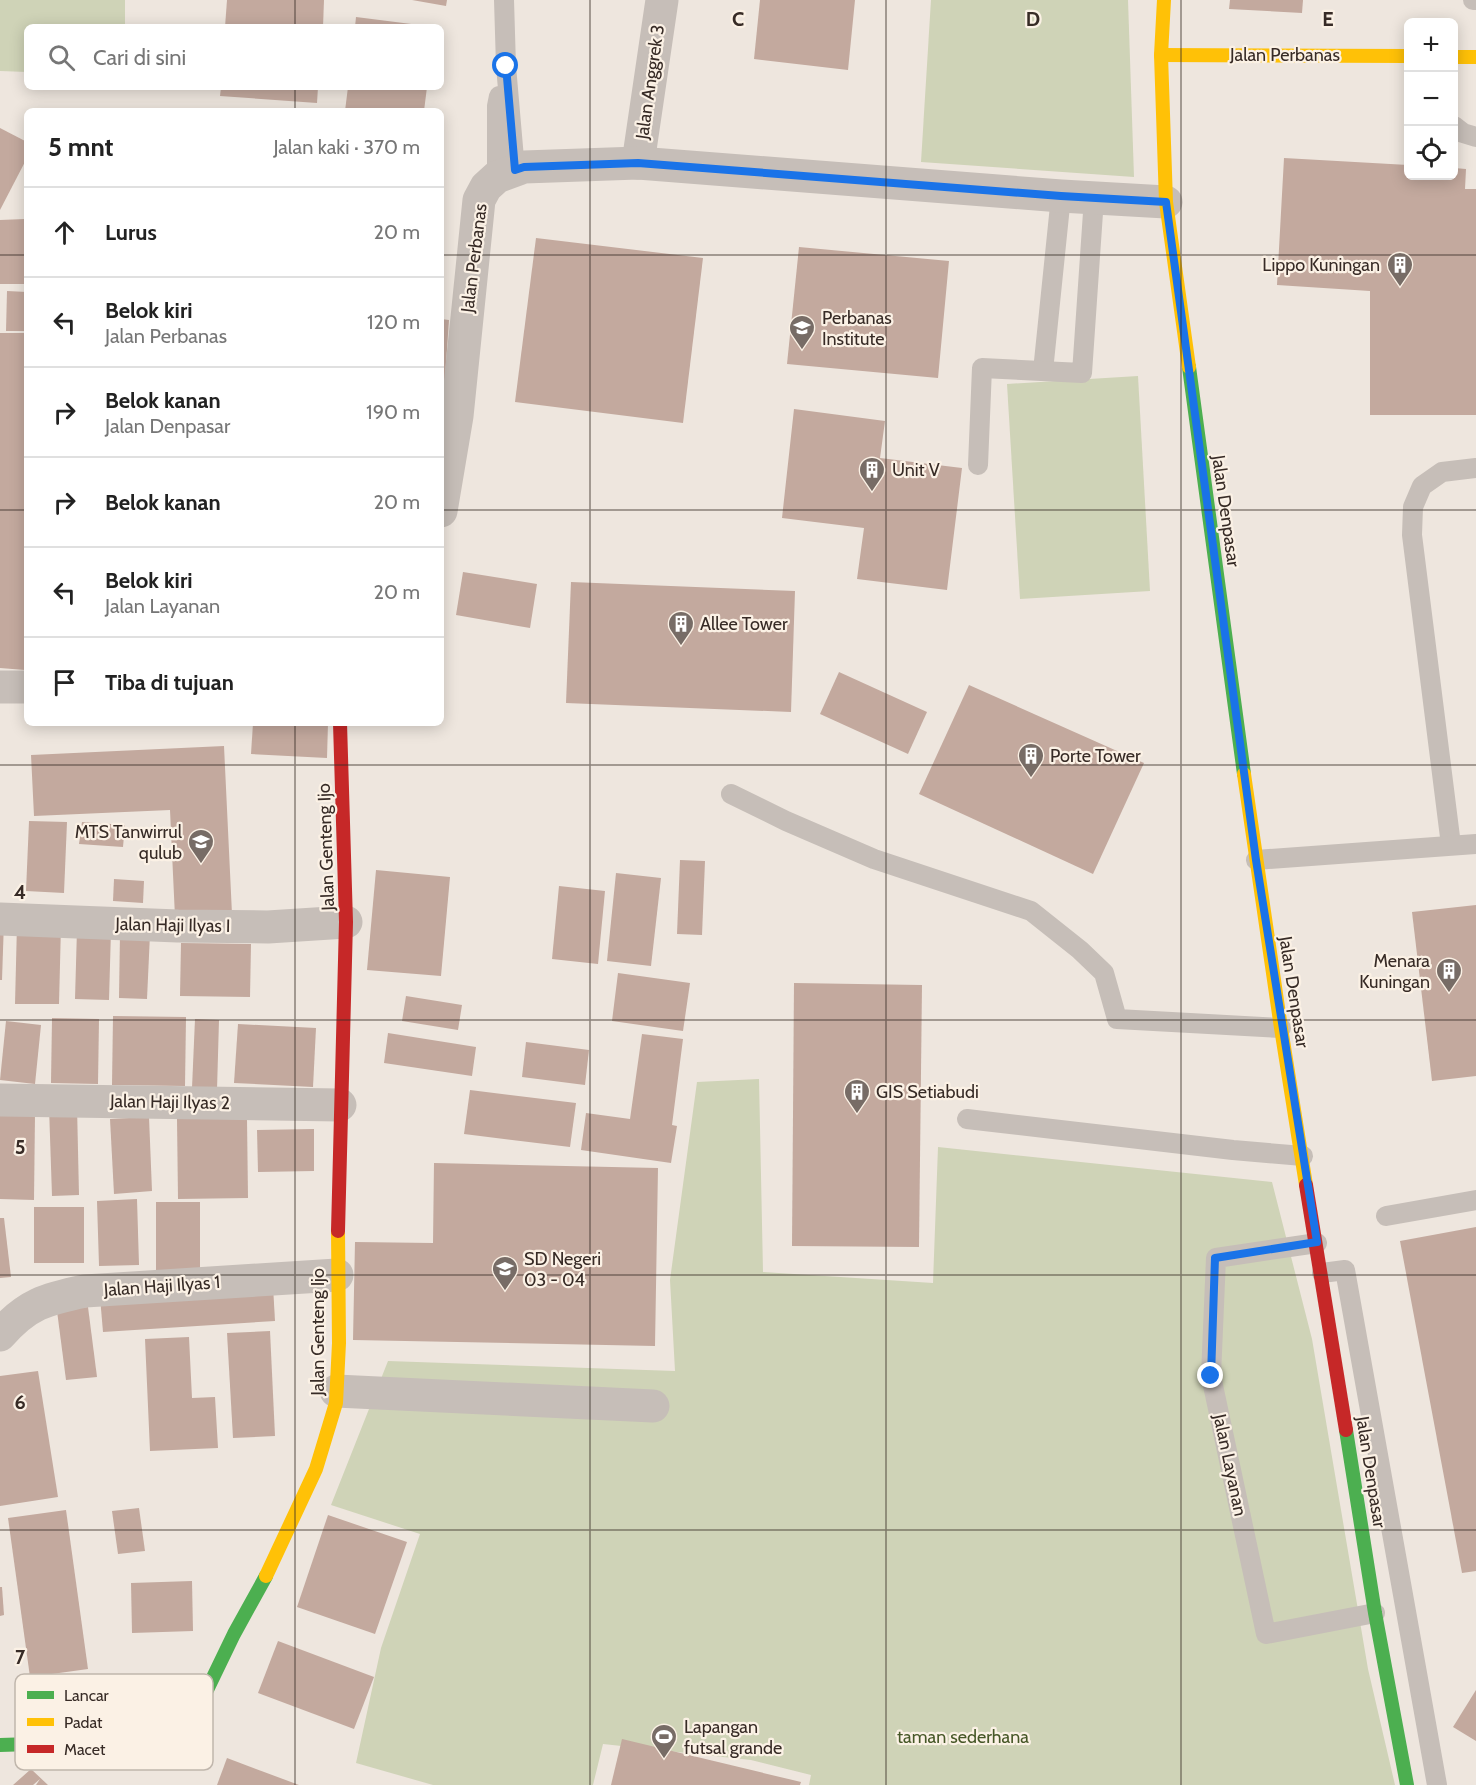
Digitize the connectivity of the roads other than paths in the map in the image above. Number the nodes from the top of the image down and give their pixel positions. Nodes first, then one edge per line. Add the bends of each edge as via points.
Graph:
1 (504, 0) edge
2 (662, 0) edge
3 (1164, 0) edge
4 (1161, 55) junction
5 (1404, 56) edge
6 (1458, 57) edge
7 (1476, 57) edge
8 (1458, 129) edge
9 (1476, 137) edge
10 (638, 163) junction
11 (512, 171) junction
12 (1061, 196) junction
13 (1094, 198) junction
14 (1166, 202) junction
15 (1044, 371) junction
16 (978, 465) dead end
17 (1476, 468) edge
18 (444, 494) edge
19 (0, 687) edge
20 (24, 687) edge
21 (340, 726) edge
22 (731, 794) dead end
23 (1476, 844) edge
24 (1451, 846) junction
25 (1256, 860) junction
26 (0, 919) edge
27 (346, 922) junction
28 (1281, 1028) junction
29 (0, 1100) edge
30 (340, 1105) junction
31 (967, 1119) dead end
32 (1303, 1156) junction
33 (1476, 1200) edge
34 (1386, 1216) dead end
35 (1317, 1242) junction
36 (1322, 1273) junction
37 (337, 1275) junction
38 (0, 1335) edge
39 (336, 1391) junction
40 (653, 1406) dead end
41 (1375, 1612) junction
42 (213, 1678) edge
43 (0, 1745) edge
44 (15, 1745) edge
45 (1407, 1785) edge
46 (1437, 1785) edge

1 - 11 lane
2 - 10 street, Jalan Anggrek 3
3 - 4 street, Jalan Denpasar
4 - 5 street, Jalan Perbanas
4 - 14 street, Jalan Denpasar
6 - 7 street
8 - 9 lane
10 - 11 street
10 - 12 street
11 - 18 street, Jalan Perbanas via 486,187 479,200 458,416
12 - 13 street
12 - 15 lane
13 - 14 street
13 - 15 lane via 1082,373
14 - 25 street, Jalan Denpasar
15 - 16 lane via 981,368
17 - 24 lane via 1442,472 1422,486 1413,507 1412,535
19 - 20 street
21 - 27 street, Jalan Genteng Ijo
22 - 28 lane via 874,859 1031,910 1104,973 1117,1019
23 - 24 lane
24 - 25 lane
25 - 28 street, Jalan Denpasar
26 - 27 street, Jalan Haji Ilyas I via 267,927
27 - 30 street, Jalan Genteng Ijo
28 - 32 street, Jalan Denpasar
29 - 30 street, Jalan Haji Ilyas 2
30 - 37 street, Jalan Genteng Ijo
31 - 32 lane
32 - 35 street, Jalan Denpasar
33 - 34 lane
35 - 36 street, Jalan Denpasar
35 - 41 lane, Jalan Layanan via 1215,1258 1211,1376 1266,1634
36 - 41 street, Jalan Denpasar
36 - 46 lane via 1345,1270
37 - 38 street, Jalan Haji Ilyas 1 via 85,1291 59,1296 23,1311
37 - 39 street, Jalan Genteng Ijo
39 - 40 street
39 - 42 street, Jalan Genteng Ijo via 316,1470 260,1591
41 - 45 street, Jalan Denpasar
43 - 44 street, Jalan Genteng Ijo

